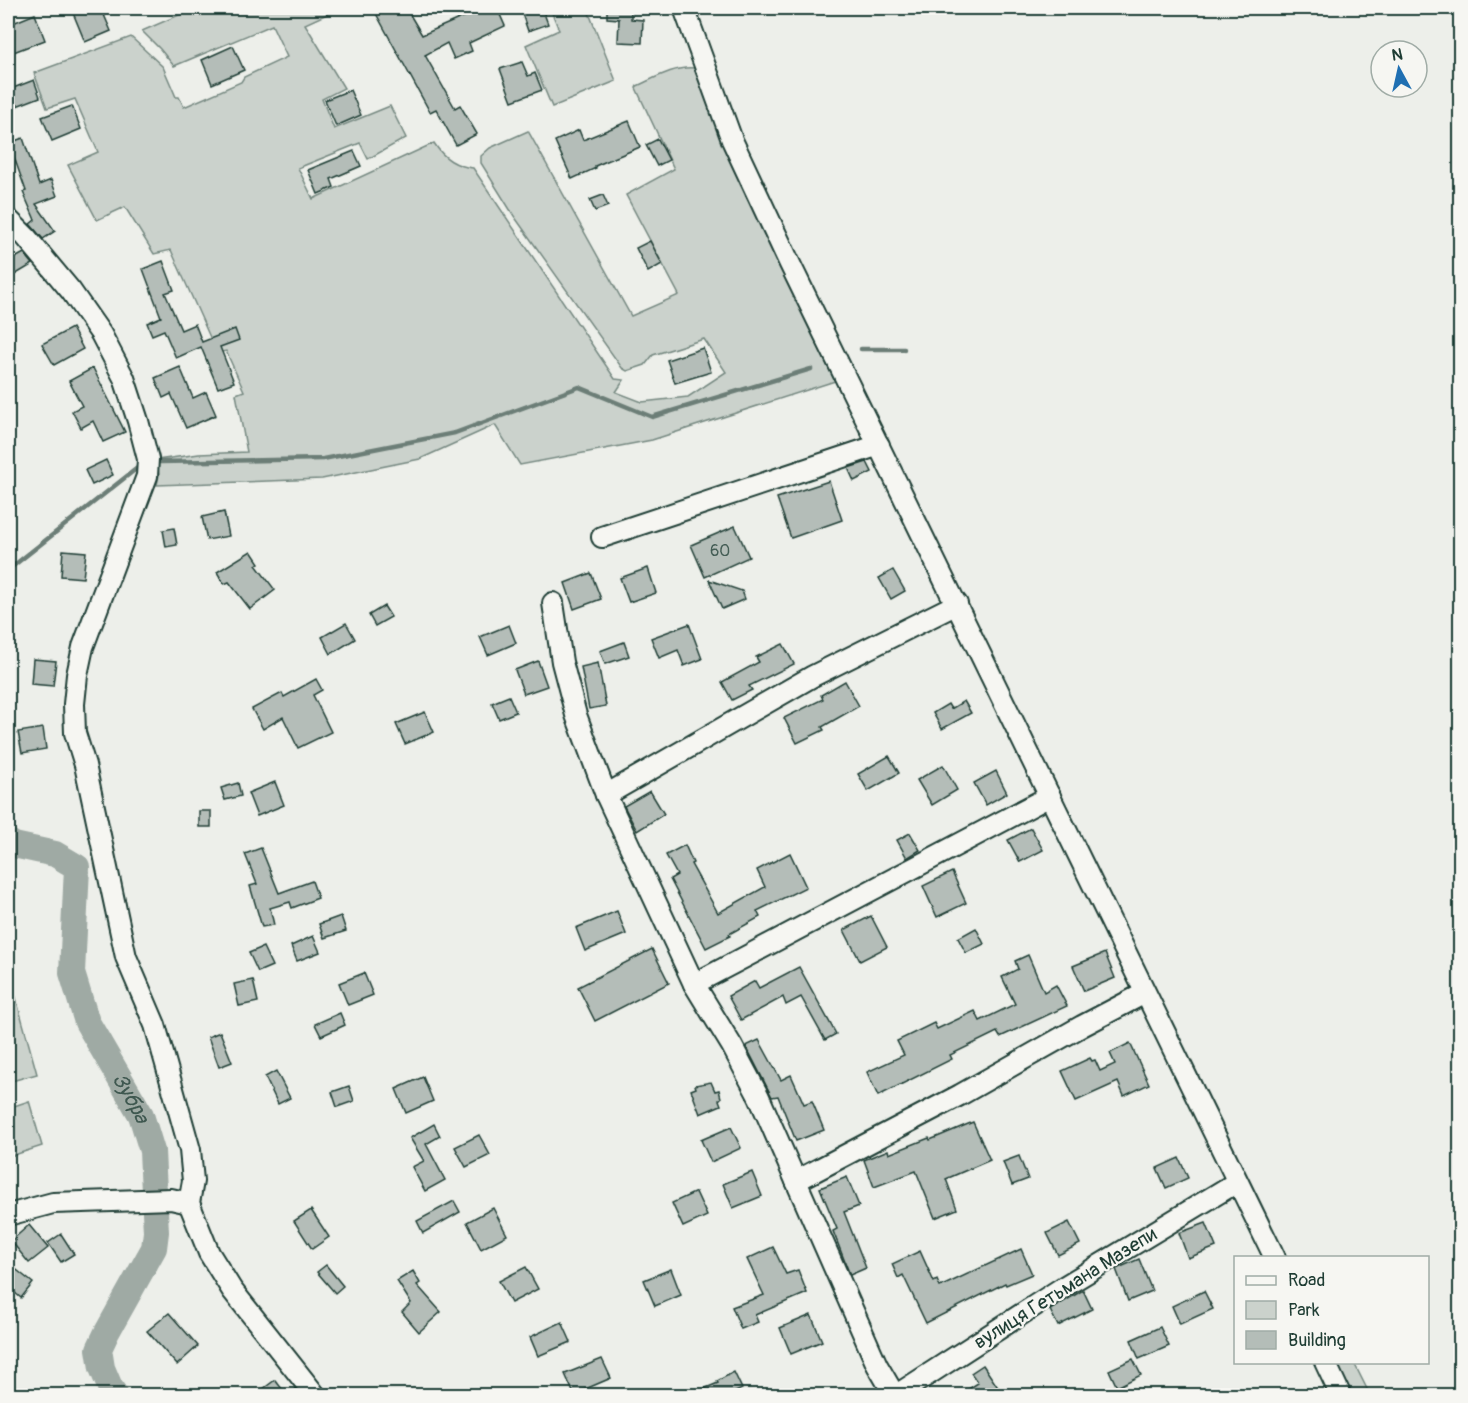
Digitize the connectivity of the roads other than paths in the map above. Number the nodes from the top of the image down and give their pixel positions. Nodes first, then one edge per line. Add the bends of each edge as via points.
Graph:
1 (684, 8) edge
2 (8, 219) edge
3 (879, 445) junction
4 (602, 537) dead end
5 (553, 603) dead end
6 (957, 604) junction
7 (606, 795) junction
8 (1050, 796) junction
9 (694, 984) junction
10 (1145, 993) junction
11 (796, 1181) junction
12 (1237, 1182) junction
13 (180, 1201) junction
14 (8, 1215) edge
15 (1274, 1256) edge
16 (1326, 1364) edge
17 (316, 1395) edge
18 (895, 1395) edge
19 (1341, 1395) edge

1 - 3 street via 732,140
2 - 13 street via 71,291 101,334 124,378 148,459 147,476 83,647 74,704 75,733 126,957 156,1025 190,1150 193,1181
3 - 4 street
3 - 6 street
5 - 7 street via 562,662 576,715
6 - 7 street via 813,676
6 - 8 street
7 - 9 street
8 - 9 street
8 - 10 street
9 - 11 street via 759,1097
10 - 11 street
10 - 12 street
11 - 18 street via 877,1365
12 - 15 street
12 - 18 street, вулиця Гетьмана Мазепи
13 - 14 street via 53,1203
13 - 17 street via 232,1290
16 - 19 street

